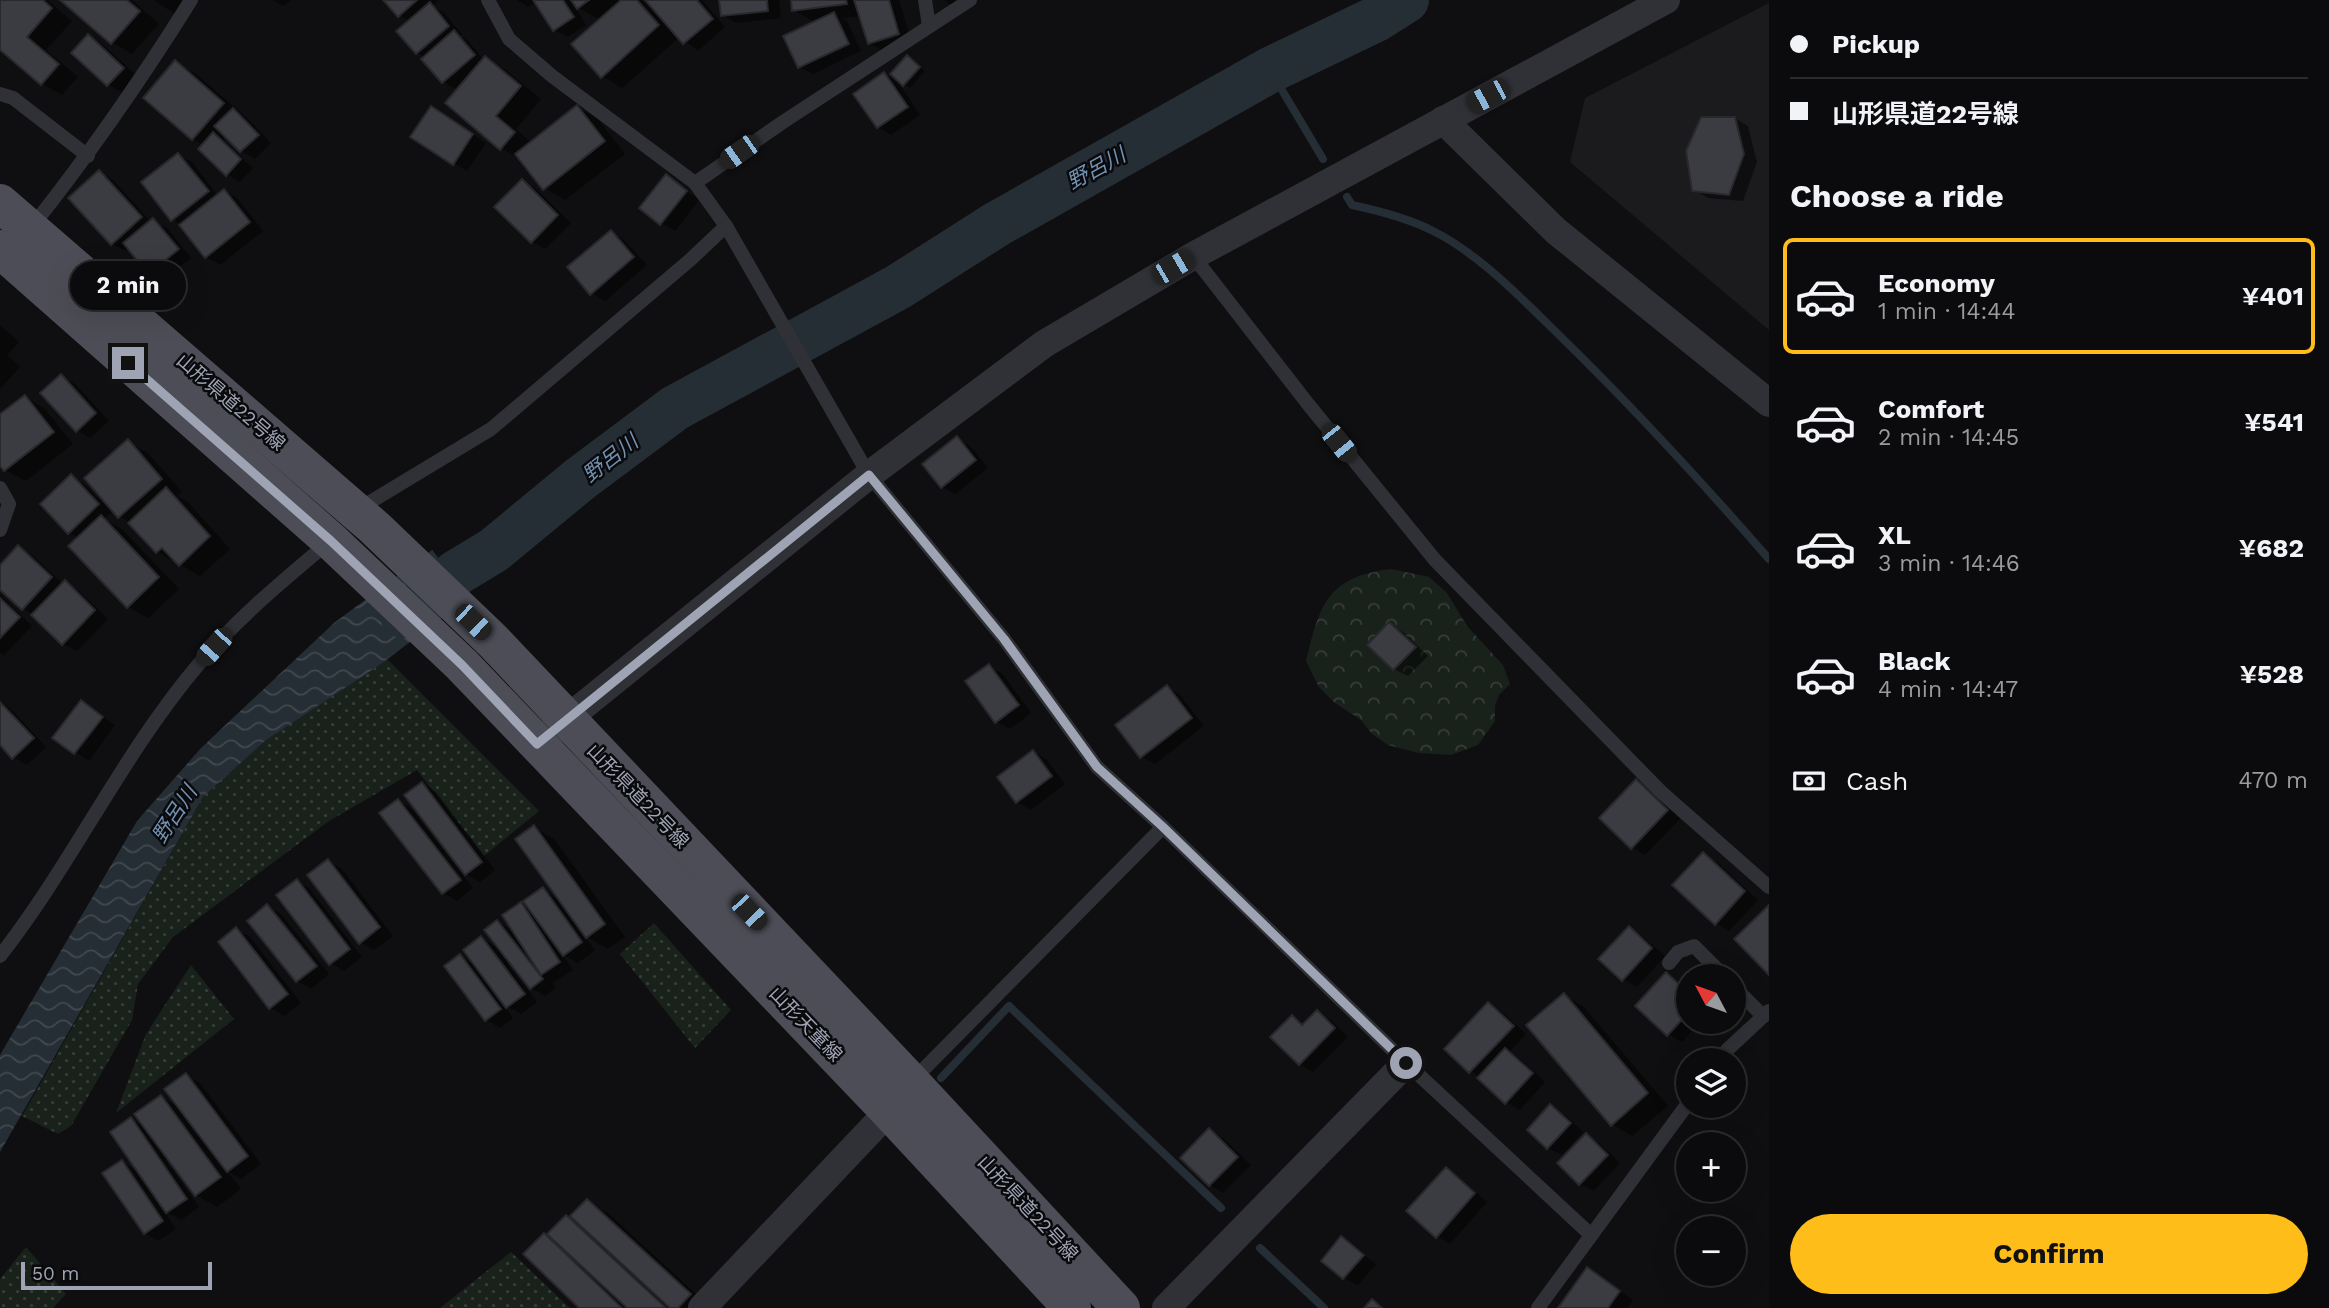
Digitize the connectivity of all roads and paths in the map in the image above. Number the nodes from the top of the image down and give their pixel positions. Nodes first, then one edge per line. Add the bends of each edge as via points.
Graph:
1 (191, 0) edge
2 (488, 0) edge
3 (925, 0) edge
4 (970, 0) edge
5 (1666, 0) edge
6 (929, 26) junction
7 (0, 93) edge
8 (1443, 120) junction
9 (88, 156) junction
10 (695, 183) junction
11 (0, 203) edge
12 (726, 226) junction
13 (13, 247) edge
14 (1193, 256) junction
15 (1769, 403) edge
16 (869, 475) junction
17 (0, 488) edge
18 (365, 520) junction
19 (0, 530) edge
20 (339, 548) junction
21 (565, 720) junction
22 (537, 744) junction
23 (1163, 827) junction
24 (1769, 887) edge
25 (0, 956) edge
26 (1669, 963) dead end
27 (1712, 964) edge
28 (1746, 997) edge
29 (1766, 1014) edge
30 (1729, 1048) edge
31 (1406, 1063) junction
32 (900, 1096) junction
33 (1677, 1118) edge
34 (1591, 1235) junction
35 (713, 1304) edge
36 (1072, 1308) edge
37 (1121, 1308) edge
38 (1166, 1308) edge
39 (1538, 1308) edge

1 - 9 lane
2 - 10 lane via 509,39
3 - 6 lane
4 - 6 lane
5 - 8 street
6 - 10 lane
7 - 9 lane via 13,98
8 - 14 street
8 - 15 street via 1556,231
9 - 13 lane
10 - 12 lane
11 - 13 main road, 山形県道22号線
12 - 16 lane
12 - 18 lane via 491,429
13 - 18 main road, 山形県道22号線
13 - 20 main road, 山形県道22号線
14 - 16 street via 1044,344
14 - 24 lane via 1435,560 1660,791
16 - 21 street
16 - 23 lane via 1004,639 1097,767
17 - 19 lane via 9,504
18 - 21 main road, 山形県道22号線 via 493,641
20 - 22 main road, 山形県道22号線
20 - 25 lane via 231,628 197,665 110,786 26,923
21 - 22 street
21 - 32 main road, 山形県道22号線
22 - 32 main road, 山形天童線
23 - 31 lane
23 - 32 lane
26 - 27 lane via 1678,952 1694,946
28 - 29 lane
29 - 30 lane
31 - 34 lane
31 - 38 street
32 - 35 street
32 - 36 main road, 山形天童線
32 - 37 main road, 山形県道22号線
33 - 34 lane
34 - 39 lane

